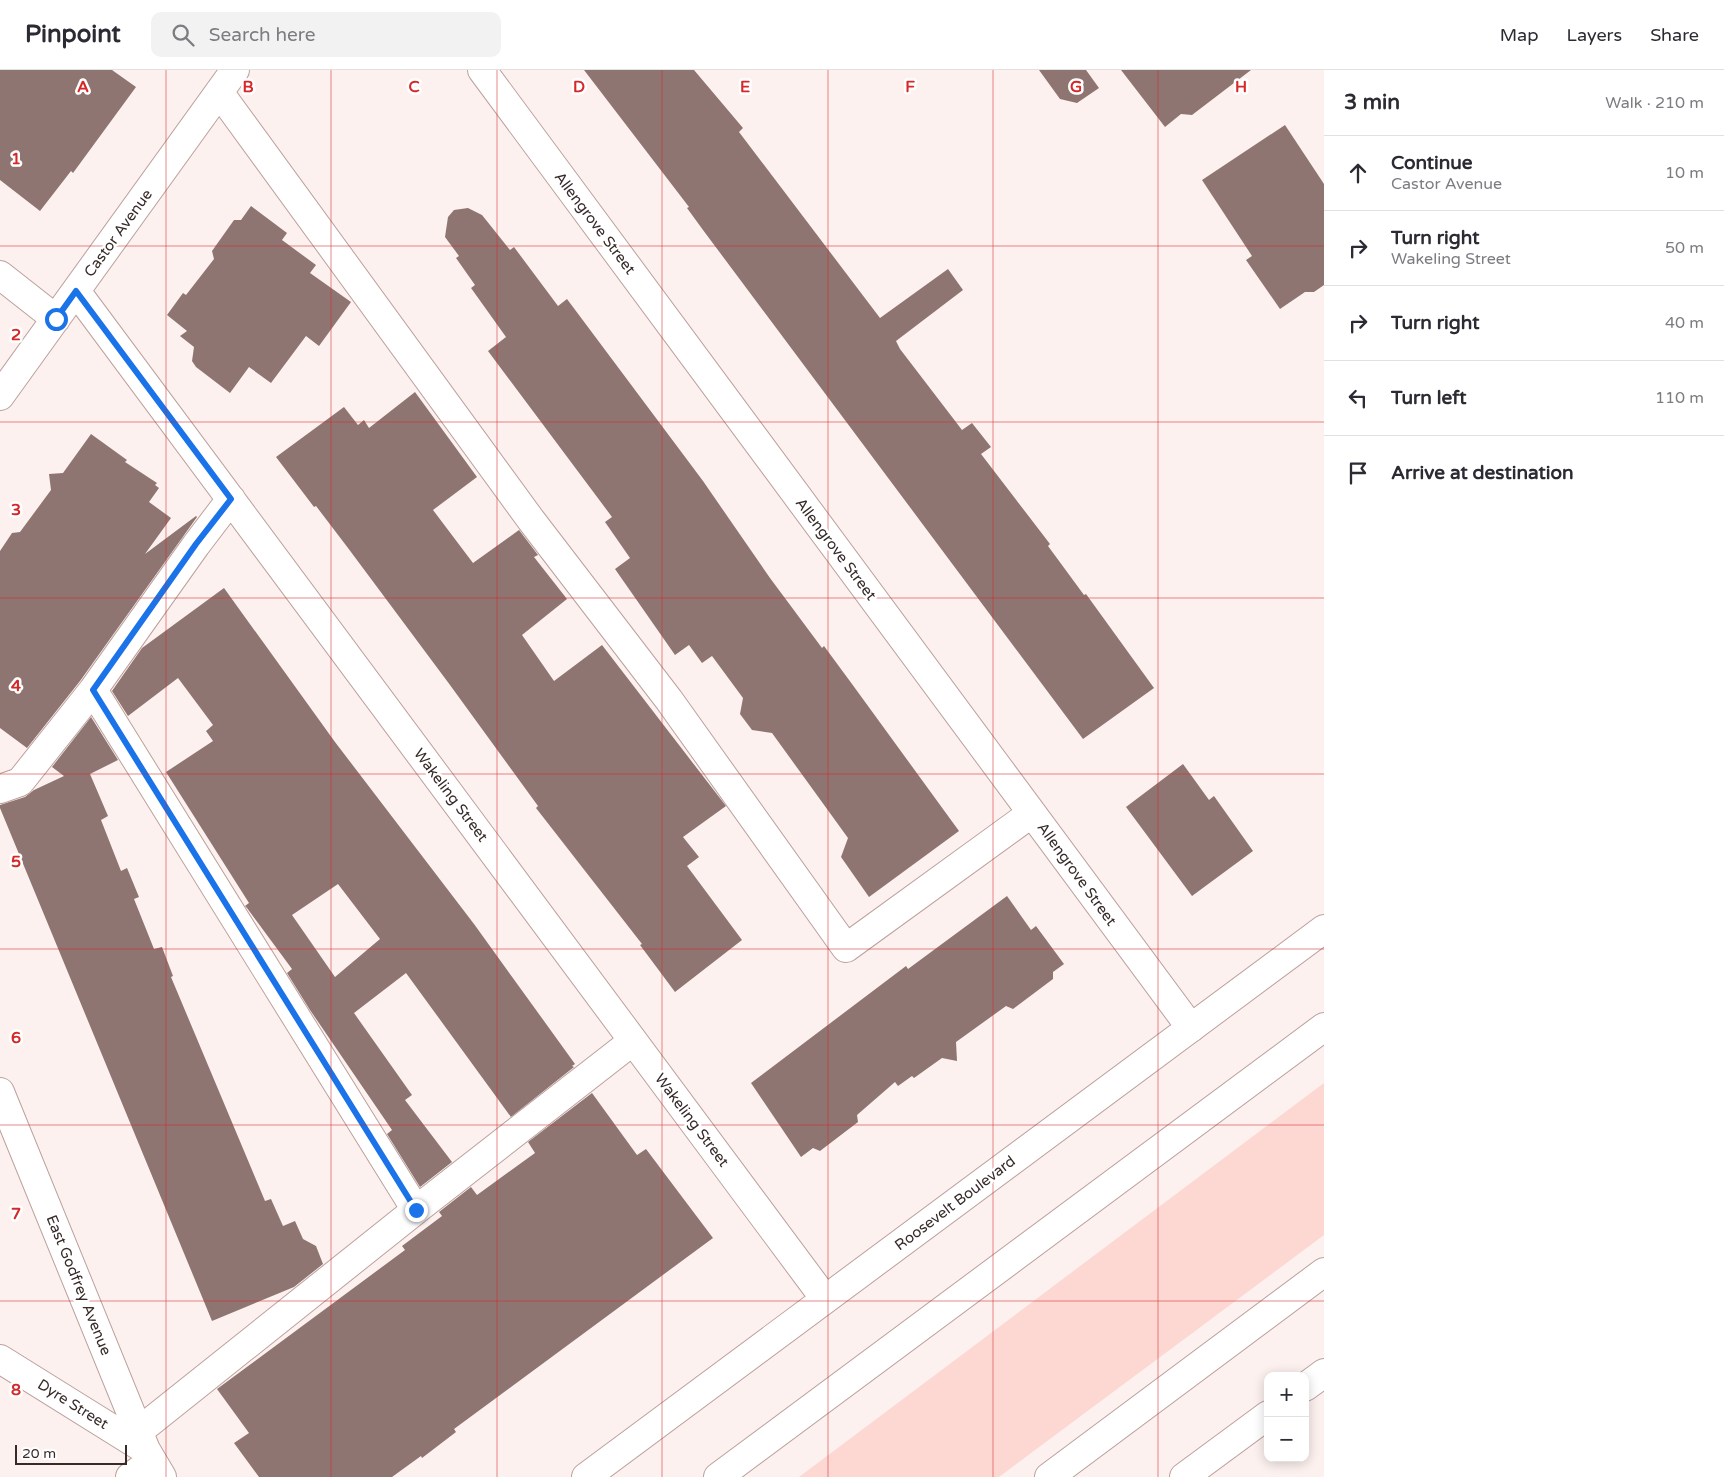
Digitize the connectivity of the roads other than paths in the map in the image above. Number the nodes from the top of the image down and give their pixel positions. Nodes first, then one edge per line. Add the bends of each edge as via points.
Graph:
1 (235, 70) edge
2 (482, 70) edge
3 (219, 92) junction
4 (0, 275) edge
5 (76, 291) junction
6 (56, 319) junction
7 (0, 396) edge
8 (231, 499) junction
9 (93, 690) junction
10 (0, 789) edge
11 (1032, 813) junction
12 (1324, 929) edge
13 (1324, 1027) edge
14 (1191, 1028) junction
15 (633, 1041) junction
16 (0, 1092) edge
17 (416, 1210) junction
18 (1324, 1272) edge
19 (826, 1299) junction
20 (0, 1359) edge
21 (1324, 1373) edge
22 (1309, 1384) edge
23 (1266, 1417) edge
24 (150, 1455) edge
25 (1195, 1474) edge
26 (130, 1477) edge
27 (586, 1477) edge
28 (718, 1477) edge
29 (1049, 1477) edge

1 - 3 main road, Castor Avenue
2 - 11 main road, Allengrove Street
3 - 5 main road, Castor Avenue
3 - 11 main road via 531,520 669,700 846,948
4 - 6 main road
5 - 6 main road, Castor Avenue
5 - 8 main road, Wakeling Street
6 - 7 main road, Castor Avenue
8 - 9 main road
8 - 15 main road, Wakeling Street
9 - 10 main road via 20,782
9 - 17 main road
11 - 14 main road, Allengrove Street
12 - 14 main road, Roosevelt Boulevard
13 - 28 main road
14 - 19 main road, Roosevelt Boulevard
15 - 17 main road
15 - 19 main road, Wakeling Street
16 - 24 main road, East Godfrey Avenue
17 - 24 main road
18 - 29 main road
19 - 27 main road, Roosevelt Boulevard
20 - 24 main road, Dyre Street
21 - 22 main road
23 - 25 main road
24 - 26 main road

